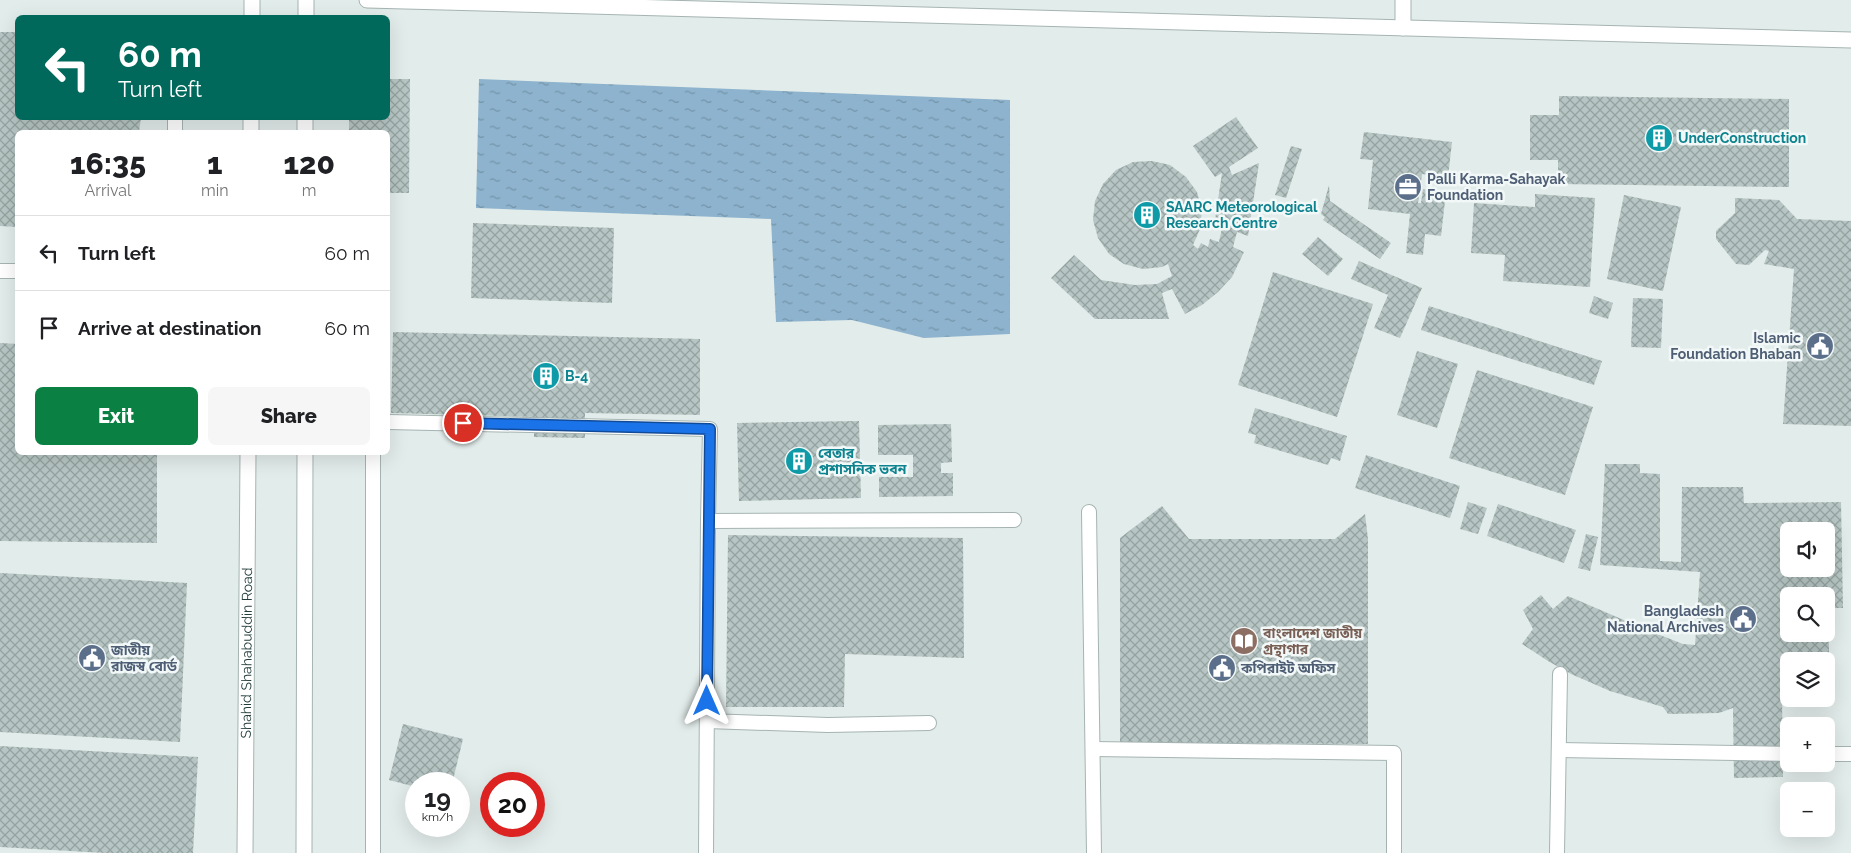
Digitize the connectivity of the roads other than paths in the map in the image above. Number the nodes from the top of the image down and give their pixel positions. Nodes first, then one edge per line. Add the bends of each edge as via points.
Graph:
1 (252, 0) edge
2 (306, 0) edge
3 (367, 0) edge
4 (1403, 0) edge
5 (908, 7) edge
6 (252, 15) edge
7 (306, 15) edge
8 (1403, 28) junction
9 (1851, 40) edge
10 (0, 270) edge
11 (15, 271) edge
12 (390, 422) edge
13 (248, 455) edge
14 (305, 455) edge
15 (373, 455) edge
16 (1089, 512) dead end
17 (1014, 520) dead end
18 (708, 521) junction
19 (1560, 674) dead end
20 (707, 721) junction
21 (929, 723) dead end
22 (1093, 749) junction
23 (1559, 750) junction
24 (1780, 754) edge
25 (1835, 754) edge
26 (1851, 754) edge
27 (245, 853) edge
28 (304, 853) edge
29 (373, 853) edge
30 (706, 853) edge
31 (1094, 853) edge
32 (1394, 853) edge
33 (1557, 853) edge

1 - 6 street
2 - 7 street
3 - 5 street
4 - 8 street
5 - 8 street
8 - 9 street
10 - 11 lane
12 - 18 lane via 710,429
13 - 27 street, Shahid Shahabuddin Road
14 - 28 street
15 - 29 lane
16 - 22 lane
17 - 18 lane
18 - 20 lane
19 - 23 lane
20 - 21 lane via 828,725
20 - 30 lane
22 - 31 lane
22 - 32 lane via 1394,753
23 - 24 lane
23 - 33 lane
25 - 26 lane

